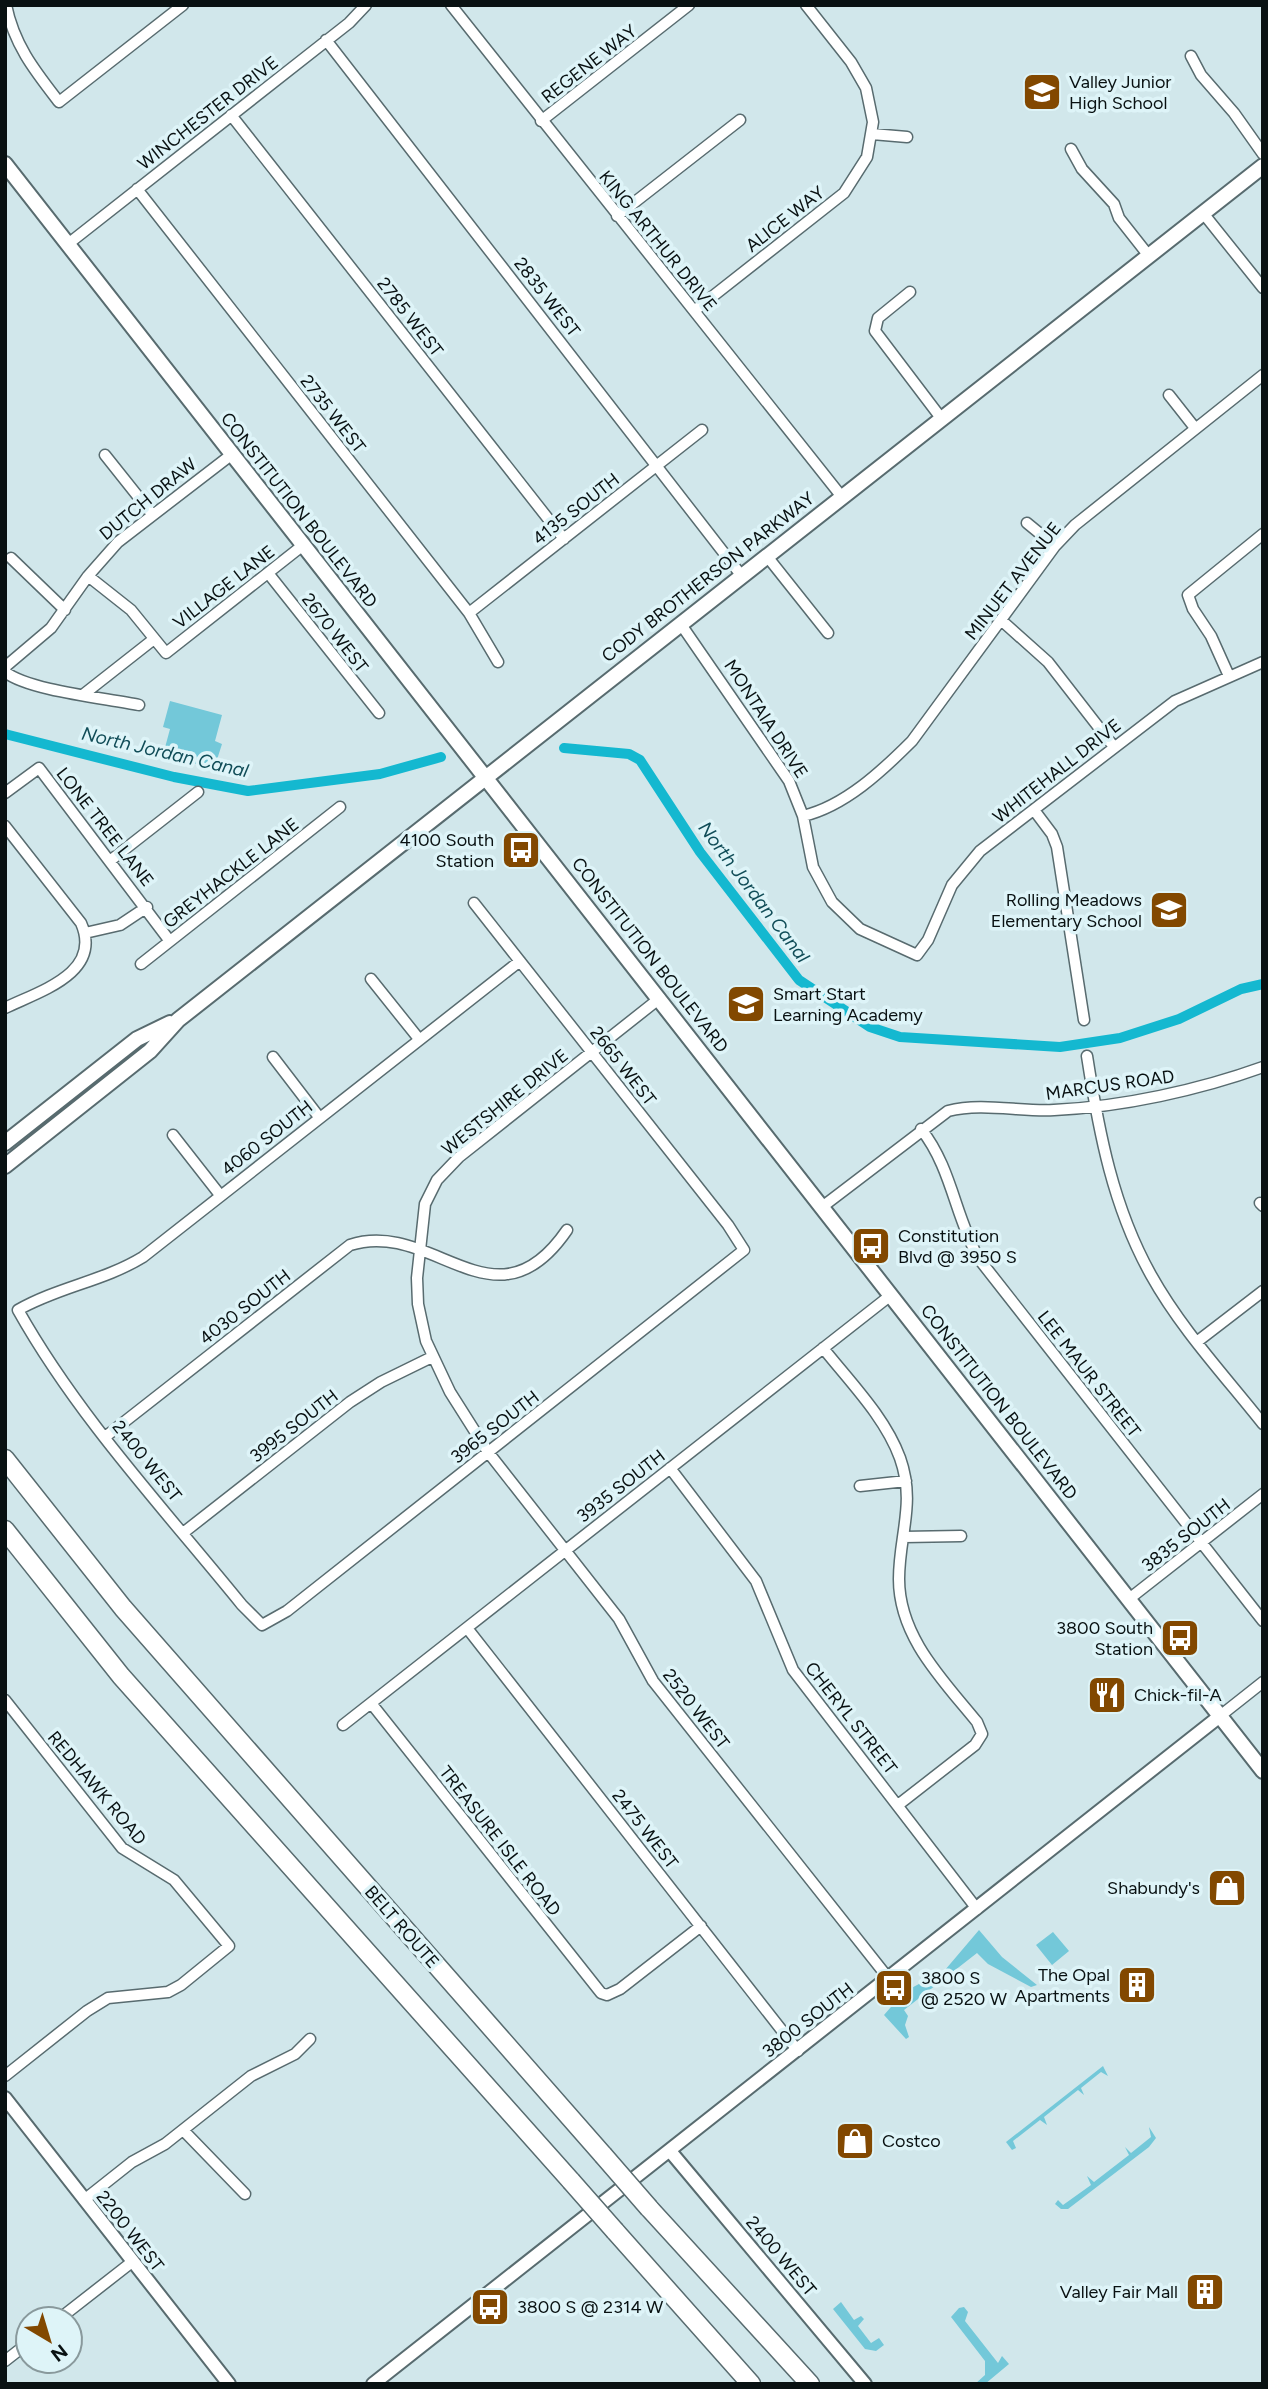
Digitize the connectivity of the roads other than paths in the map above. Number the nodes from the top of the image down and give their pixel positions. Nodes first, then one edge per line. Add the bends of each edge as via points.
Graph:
1 (6, 5) edge
2 (183, 5) edge
3 (366, 5) edge
4 (450, 5) edge
5 (689, 5) edge
6 (806, 5) edge
7 (326, 40) junction
8 (1191, 56) dead end
9 (232, 115) junction
10 (740, 120) dead end
11 (541, 121) junction
12 (872, 134) junction
13 (907, 137) dead end
14 (1071, 149) dead end
15 (1263, 154) edge
16 (5, 164) edge
17 (1263, 166) edge
18 (137, 189) junction
19 (1203, 213) junction
20 (617, 216) junction
21 (68, 244) junction
22 (1149, 256) junction
23 (1263, 288) edge
24 (910, 292) dead end
25 (694, 311) junction
26 (1263, 375) edge
27 (1169, 395) dead end
28 (941, 418) junction
29 (1195, 428) junction
30 (702, 430) dead end
31 (105, 455) dead end
32 (231, 455) junction
33 (657, 465) junction
34 (842, 497) junction
35 (152, 514) junction
36 (1027, 523) dead end
37 (1263, 534) edge
38 (564, 539) junction
39 (302, 546) junction
40 (1055, 546) junction
41 (766, 555) junction
42 (11, 558) dead end
43 (268, 573) junction
44 (741, 575) junction
45 (88, 576) junction
46 (65, 610) junction
47 (469, 613) junction
48 (1001, 620) junction
49 (680, 623) junction
50 (828, 633) dead end
51 (154, 639) junction
52 (498, 662) dead end
53 (1263, 662) edge
54 (5, 669) edge
55 (1228, 676) junction
56 (84, 694) junction
57 (139, 705) dead end
58 (379, 713) dead end
59 (1114, 747) junction
60 (488, 778) junction
61 (198, 792) dead end
62 (5, 793) edge
63 (340, 807) dead end
64 (1034, 810) junction
65 (803, 816) junction
66 (6, 829) edge
67 (111, 860) junction
68 (474, 903) dead end
69 (147, 907) junction
70 (85, 933) junction
71 (169, 940) junction
72 (917, 955) joint
73 (520, 961) junction
74 (141, 964) dead end
75 (371, 979) dead end
76 (660, 998) junction
77 (5, 1008) edge
78 (178, 1020) junction
79 (1084, 1020) dead end
80 (419, 1040) junction
81 (592, 1053) junction
82 (1087, 1056) dead end
83 (273, 1057) dead end
84 (1263, 1066) edge
85 (1095, 1105) junction
86 (319, 1117) junction
87 (921, 1129) junction
88 (173, 1135) dead end
89 (5, 1143) edge
90 (5, 1166) edge
91 (220, 1195) junction
92 (822, 1207) junction
93 (567, 1230) dead end
94 (744, 1250) joint
95 (419, 1251) junction
96 (1263, 1291) edge
97 (891, 1295) junction
98 (18, 1310) joint
99 (1198, 1341) junction
100 (823, 1348) junction
101 (432, 1357) junction
102 (1263, 1424) edge
103 (105, 1437) junction
104 (488, 1452) junction
105 (5, 1459) edge
106 (670, 1468) junction
107 (906, 1480) junction
108 (860, 1486) dead end
109 (1263, 1494) edge
110 (5, 1530) edge
111 (183, 1533) junction
112 (961, 1536) dead end
113 (905, 1537) junction
114 (1201, 1543) junction
115 (565, 1550) junction
116 (1129, 1600) junction
117 (1263, 1621) edge
118 (262, 1625) joint
119 (467, 1628) junction
120 (1263, 1682) edge
121 (5, 1700) edge
122 (371, 1703) junction
123 (1220, 1716) junction
124 (343, 1724) dead end
125 (1263, 1772) edge
126 (898, 1805) junction
127 (977, 1909) junction
128 (701, 1926) junction
129 (889, 1979) junction
130 (310, 2039) dead end
131 (798, 2051) junction
132 (5, 2076) edge
133 (5, 2098) edge
134 (183, 2130) junction
135 (670, 2151) junction
136 (245, 2194) dead end
137 (83, 2200) junction
138 (132, 2262) junction
139 (77, 2305) edge
140 (229, 2384) edge
141 (373, 2384) edge
142 (751, 2384) edge
143 (810, 2384) edge
144 (865, 2384) edge

1 - 2 street via 20,50 59,102
3 - 7 street, WINCHESTER DRIVE
4 - 11 street, KING ARTHUR DRIVE
5 - 11 street, REGENE WAY
6 - 12 street, ALICE WAY via 862,79 872,110
7 - 9 street, WINCHESTER DRIVE
7 - 33 street, 2835 WEST
8 - 15 street
9 - 18 street, WINCHESTER DRIVE
9 - 38 street, 2785 WEST
10 - 20 street
11 - 20 street, KING ARTHUR DRIVE
12 - 13 street
12 - 25 street, ALICE WAY via 863,167 844,193
14 - 22 street
16 - 21 main road, CONSTITUTION BOULEVARD
17 - 19 main road, CODY BROTHERSON PARKWAY
18 - 21 street, WINCHESTER DRIVE
18 - 47 street, 2735 WEST
19 - 22 main road, CODY BROTHERSON PARKWAY
19 - 23 street
20 - 25 street, KING ARTHUR DRIVE
21 - 32 main road, CONSTITUTION BOULEVARD
22 - 28 main road, CODY BROTHERSON PARKWAY
24 - 28 street via 878,318 875,331
25 - 34 street, KING ARTHUR DRIVE
26 - 29 street, MINUET AVENUE
27 - 29 street
28 - 34 main road, CODY BROTHERSON PARKWAY
29 - 40 street, MINUET AVENUE
30 - 33 street, 4135 SOUTH
31 - 35 street
32 - 35 street, DUTCH DRAW
32 - 39 main road, CONSTITUTION BOULEVARD
33 - 38 street, 4135 SOUTH
33 - 44 street, 2835 WEST
34 - 41 main road, CODY BROTHERSON PARKWAY
35 - 45 street, DUTCH DRAW via 118,542
36 - 40 street
37 - 55 street via 1188,595
38 - 47 street, 4135 SOUTH
39 - 43 street, VILLAGE LANE
39 - 60 main road, CONSTITUTION BOULEVARD
40 - 48 street, MINUET AVENUE
41 - 44 main road, CODY BROTHERSON PARKWAY
41 - 50 street
42 - 46 street
43 - 51 street, VILLAGE LANE via 166,653
43 - 58 street, 2670 WEST
44 - 49 main road, CODY BROTHERSON PARKWAY
45 - 46 street, DUTCH DRAW
45 - 51 street via 123,601
46 - 54 street, DUTCH DRAW
47 - 52 street, 2735 WEST
48 - 59 street via 1048,662
48 - 65 street, MINUET AVENUE via 912,741 835,805
49 - 60 main road, CODY BROTHERSON PARKWAY
49 - 65 street, MONTAIA DRIVE via 782,769
51 - 56 street, VILLAGE LANE
53 - 55 street, WHITEHALL DRIVE
54 - 56 street via 18,680
55 - 59 street, WHITEHALL DRIVE via 1175,701
56 - 57 street
59 - 64 street, WHITEHALL DRIVE
60 - 76 main road, CONSTITUTION BOULEVARD
60 - 78 main road, CODY BROTHERSON PARKWAY
61 - 67 street
62 - 67 street, LONE TREE LANE via 39,768
63 - 71 street, GREYHACKLE LANE
64 - 72 street, WHITEHALL DRIVE via 964,867
64 - 79 street via 1057,847
65 - 72 street, MONTAIA DRIVE via 813,867 832,902 860,929
66 - 70 street
67 - 69 street, LONE TREE LANE
68 - 73 street, 2665 WEST
69 - 70 street via 120,925
69 - 71 street, LONE TREE LANE
70 - 77 street via 83,958 74,972
71 - 74 street, GREYHACKLE LANE
73 - 80 street, 4060 SOUTH
73 - 81 street, 2665 WEST
75 - 80 street
76 - 81 street, WESTSHIRE DRIVE
76 - 92 main road, CONSTITUTION BOULEVARD
78 - 89 main road, CODY BROTHERSON PARKWAY via 137,1039
78 - 90 main road, CODY BROTHERSON PARKWAY via 150,1051
80 - 86 street, 4060 SOUTH
81 - 94 street, 2665 WEST
81 - 95 street, WESTSHIRE DRIVE via 447,1168 425,1204
82 - 85 street
83 - 86 street
84 - 85 street, MARCUS ROAD via 1192,1089
85 - 87 street, MARCUS ROAD via 1056,1110 960,1108
85 - 99 street via 1111,1179 1130,1232 1156,1283
86 - 91 street, 4060 SOUTH
87 - 92 street, MARCUS ROAD
87 - 114 street, LEE MAUR STREET via 942,1160 979,1259
88 - 91 street
91 - 98 street, 4060 SOUTH via 123,1269 43,1296
92 - 97 main road, CONSTITUTION BOULEVARD
93 - 95 street, 4030 SOUTH via 537,1263 505,1276
94 - 104 street, 3965 SOUTH
95 - 101 street, WESTSHIRE DRIVE via 418,1304
95 - 103 street, 4030 SOUTH via 381,1240 350,1245
96 - 99 street
97 - 100 street, 3935 SOUTH
97 - 116 main road, CONSTITUTION BOULEVARD
98 - 103 street, 2400 WEST
99 - 102 street
100 - 106 street, 3935 SOUTH
100 - 107 street via 890,1437
101 - 104 street, WESTSHIRE DRIVE via 458,1409
101 - 111 street, 3995 SOUTH via 350,1402
103 - 111 street, 2400 WEST
104 - 115 street, 2520 WEST
104 - 118 street, 3965 SOUTH via 287,1611
105 - 143 highway, BELT ROUTE, bridge via 123,1608 649,2208
106 - 115 street, 3935 SOUTH
106 - 126 street, CHERYL STREET via 756,1581 793,1670
107 - 108 street
107 - 113 street
109 - 114 street, 3835 SOUTH
110 - 142 highway, bridge via 121,1676
111 - 118 street, 2400 WEST
112 - 113 street
113 - 126 street via 899,1580 906,1621 916,1643 982,1734 975,1745
114 - 116 street, 3835 SOUTH
114 - 117 street, LEE MAUR STREET
115 - 119 street, 3935 SOUTH
115 - 129 street, 2520 WEST via 619,1619 653,1681
116 - 123 main road, CONSTITUTION BOULEVARD
119 - 122 street, 3935 SOUTH
119 - 128 street, 2475 WEST
120 - 123 street, 3800 SOUTH
121 - 132 street, REDHAWK ROAD via 122,1848 174,1880 229,1946 168,1992 108,1998
122 - 124 street, 3935 SOUTH
122 - 128 street, TREASURE ISLE ROAD via 596,1988 607,1995 620,1989
123 - 125 main road, CONSTITUTION BOULEVARD
123 - 127 street, 3800 SOUTH
126 - 127 street, CHERYL STREET
127 - 129 street, 3800 SOUTH
128 - 131 street, 2475 WEST
129 - 131 street, 3800 SOUTH
130 - 134 street via 295,2054 251,2076
131 - 135 street, 3800 SOUTH
133 - 137 street, 2200 WEST
134 - 136 street
134 - 137 street
135 - 141 street, 3800 SOUTH
135 - 144 street, 2400 WEST
137 - 138 street, 2200 WEST
138 - 139 street
138 - 140 street, 2200 WEST

